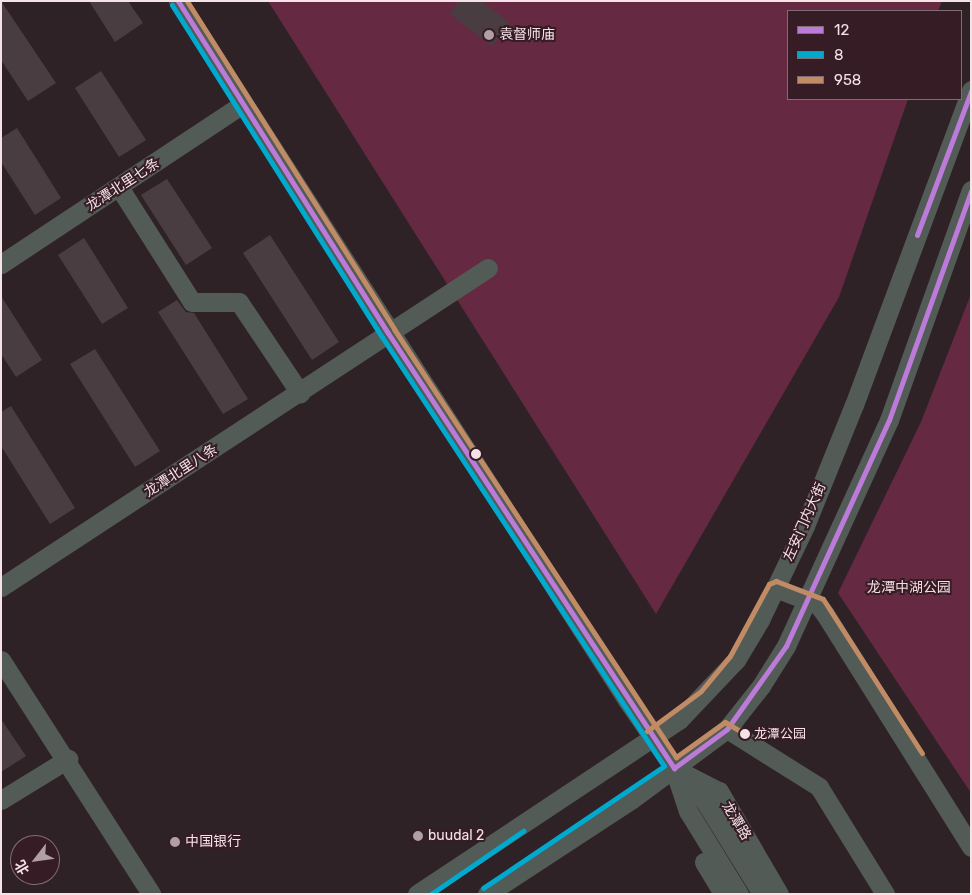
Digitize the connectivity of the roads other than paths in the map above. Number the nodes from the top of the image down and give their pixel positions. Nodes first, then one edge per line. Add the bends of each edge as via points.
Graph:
1 (178, 1) edge
2 (971, 90) edge
3 (243, 104) junction
4 (119, 187) junction
5 (971, 190) edge
6 (1, 264) edge
7 (488, 268) dead end
8 (388, 333) junction
9 (300, 393) junction
10 (1, 587) edge
11 (775, 588) junction
12 (805, 599) junction
13 (1, 660) edge
14 (727, 729) junction
15 (652, 737) junction
16 (68, 759) junction
17 (674, 768) junction
18 (1, 800) edge
19 (971, 847) edge
20 (151, 894) edge
21 (417, 894) edge
22 (486, 894) edge
23 (723, 894) edge
24 (739, 894) edge
25 (762, 894) edge
26 (779, 894) edge
27 (885, 894) edge

1 - 3 street, 龙潭路
2 - 11 street, 左安门内大街 via 854,406
3 - 4 street, 龙潭北里七条
3 - 8 street, 龙潭路
4 - 6 street, 龙潭北里七条
4 - 9 street via 192,302 239,302
5 - 12 street via 889,420
7 - 8 street, 龙潭北里八条
8 - 9 street, 龙潭北里八条
8 - 15 street, 龙潭路
9 - 10 street, 龙潭北里八条
11 - 12 street
11 - 15 street, 左安门内大街 via 736,660 706,696
12 - 14 street via 786,646
12 - 19 street via 825,614
13 - 16 street
14 - 17 street
14 - 27 street via 819,787
15 - 17 street, 龙潭路
15 - 21 street, 左安门内大街
16 - 18 street
16 - 20 street
17 - 22 street
17 - 23 street via 678,818
17 - 24 street, 龙潭路 via 688,812
17 - 25 street, 龙潭路 via 704,800
17 - 26 street, 龙潭路 via 718,791

